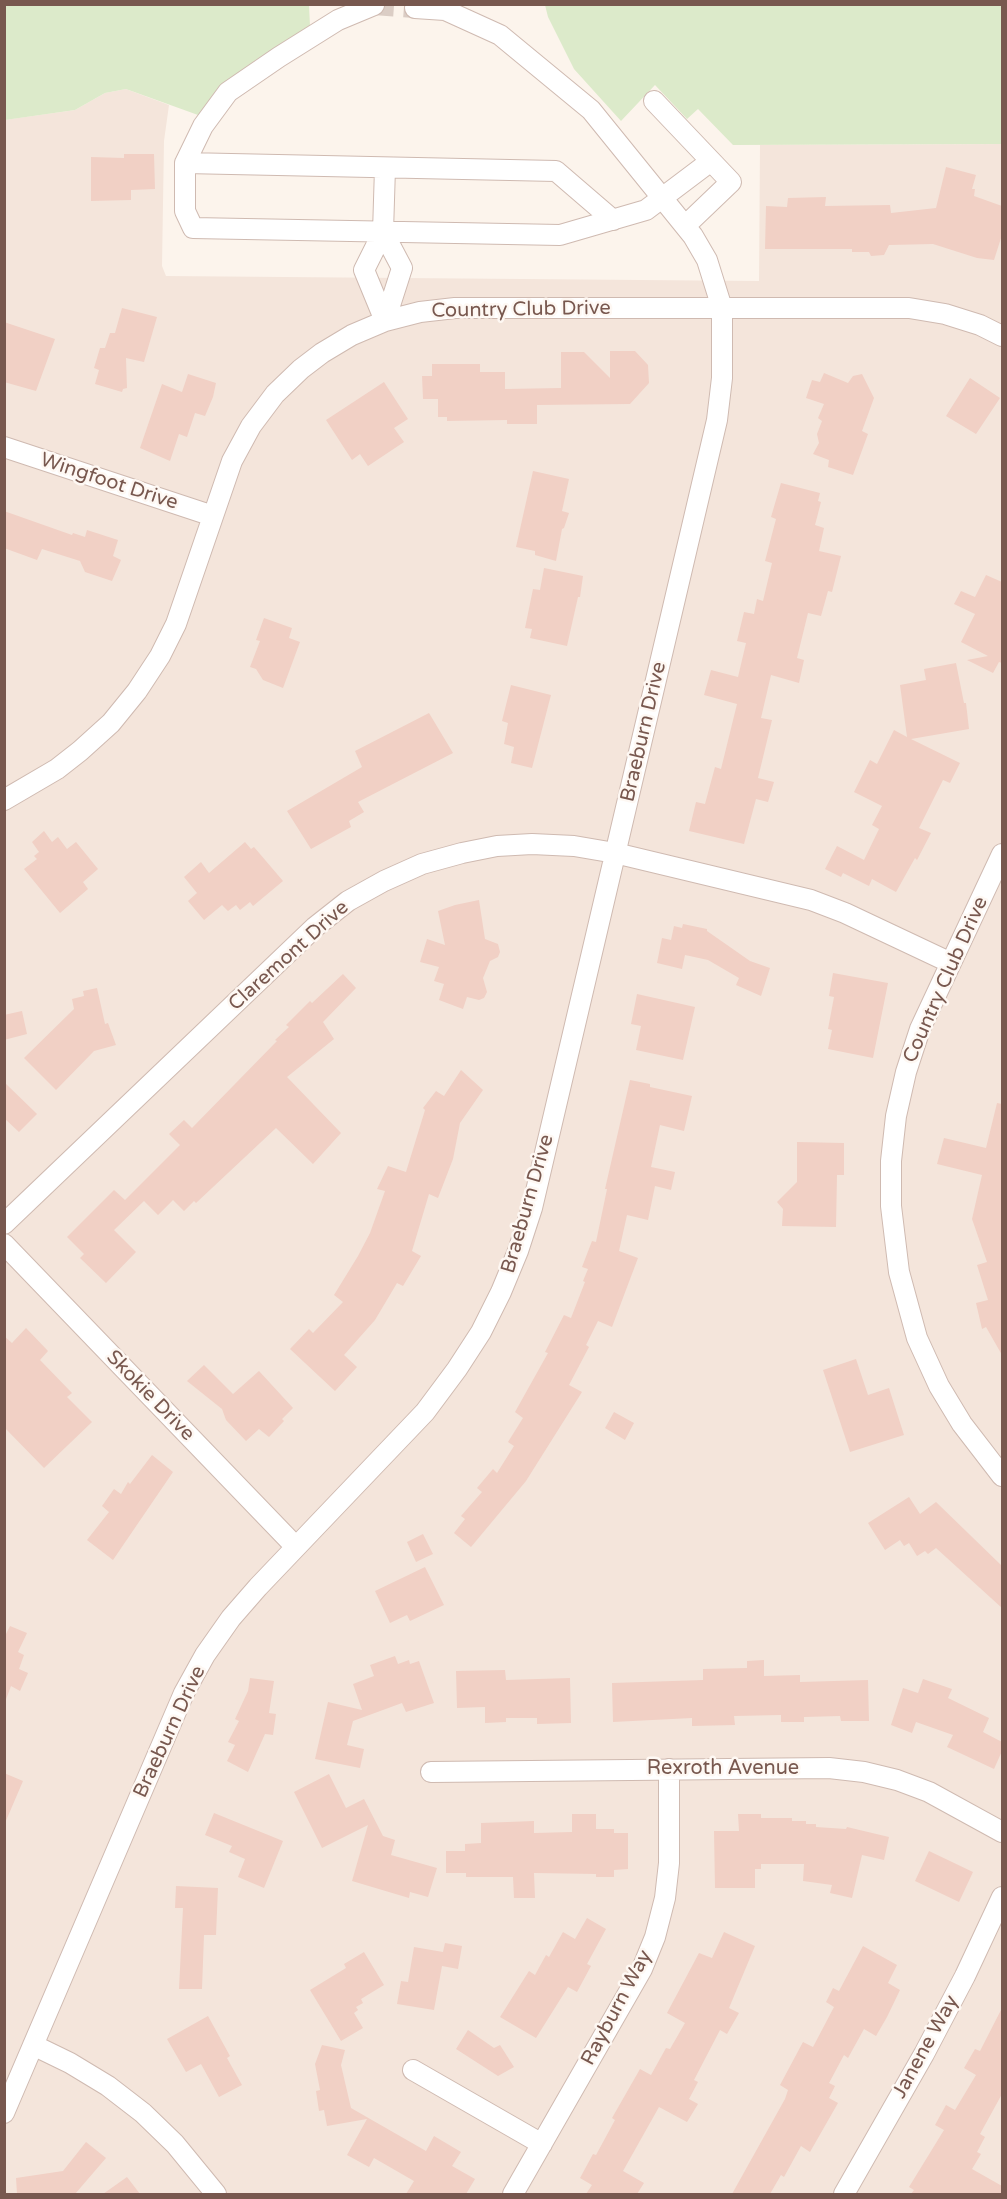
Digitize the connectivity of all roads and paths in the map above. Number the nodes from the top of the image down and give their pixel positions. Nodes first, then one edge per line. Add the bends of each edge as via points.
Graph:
1 (374, 5) edge
2 (415, 8) dead end
3 (654, 101) dead end
4 (711, 161) junction
5 (185, 163) junction
6 (385, 168) junction
7 (663, 199) junction
8 (613, 220) junction
9 (685, 226) junction
10 (383, 232) junction
11 (722, 308) junction
12 (385, 321) junction
13 (1002, 336) edge
14 (4, 447) edge
15 (213, 516) junction
16 (6, 799) edge
17 (615, 853) junction
18 (1002, 854) edge
19 (951, 963) junction
20 (4, 1224) edge
21 (4, 1244) edge
22 (1002, 1476) edge
23 (296, 1547) junction
24 (669, 1769) junction
25 (431, 1772) dead end
26 (1002, 1832) edge
27 (1002, 1897) edge
28 (33, 2045) junction
29 (413, 2070) dead end
30 (4, 2113) edge
31 (542, 2144) junction
32 (216, 2194) edge
33 (513, 2194) edge
34 (844, 2194) edge

1 - 5 street via 338,20 228,92 203,126
2 - 7 street, Braeburn Drive via 445,10 500,35 591,110
3 - 4 street
4 - 7 street
4 - 9 street via 731,182
5 - 6 street
5 - 10 street via 185,211 193,228
6 - 8 street via 556,171
6 - 10 street
7 - 8 street via 646,210
7 - 9 street, Braeburn Drive
8 - 10 street via 560,235
9 - 11 street, Braeburn Drive via 707,260
10 - 12 street via 402,268
10 - 12 street via 364,270
11 - 12 street, Country Club Drive via 455,308
11 - 13 street, Country Club Drive via 909,308 945,314
11 - 17 street, Braeburn Drive via 722,378 717,420
12 - 15 street, Country Club Drive via 322,353 275,394 232,461
14 - 15 street, Wingfoot Drive
15 - 16 street, Country Club Drive via 176,624 138,691 81,751
17 - 19 street, Claremont Drive via 811,900
17 - 20 street, Claremont Drive via 574,846 497,846 422,864 348,901 315,927
17 - 23 street, Braeburn Drive via 532,1208 501,1292 481,1332 425,1412
18 - 19 street, Country Club Drive
19 - 22 street, Country Club Drive via 920,1029 896,1116 891,1161 895,1251 917,1338 939,1386
21 - 23 street, Skokie Drive
23 - 28 street, Braeburn Drive via 231,1618 184,1693
24 - 25 street, Rexroth Avenue
24 - 26 street, Rexroth Avenue via 829,1768 864,1772 929,1792
24 - 31 street, Rayburn Way via 669,1863 655,1936 642,1969
27 - 34 street, Janene Way via 924,2054
28 - 30 street, Braeburn Drive
28 - 32 street via 98,2080 143,2113 175,2144
29 - 31 street
31 - 33 street, Rayburn Way

